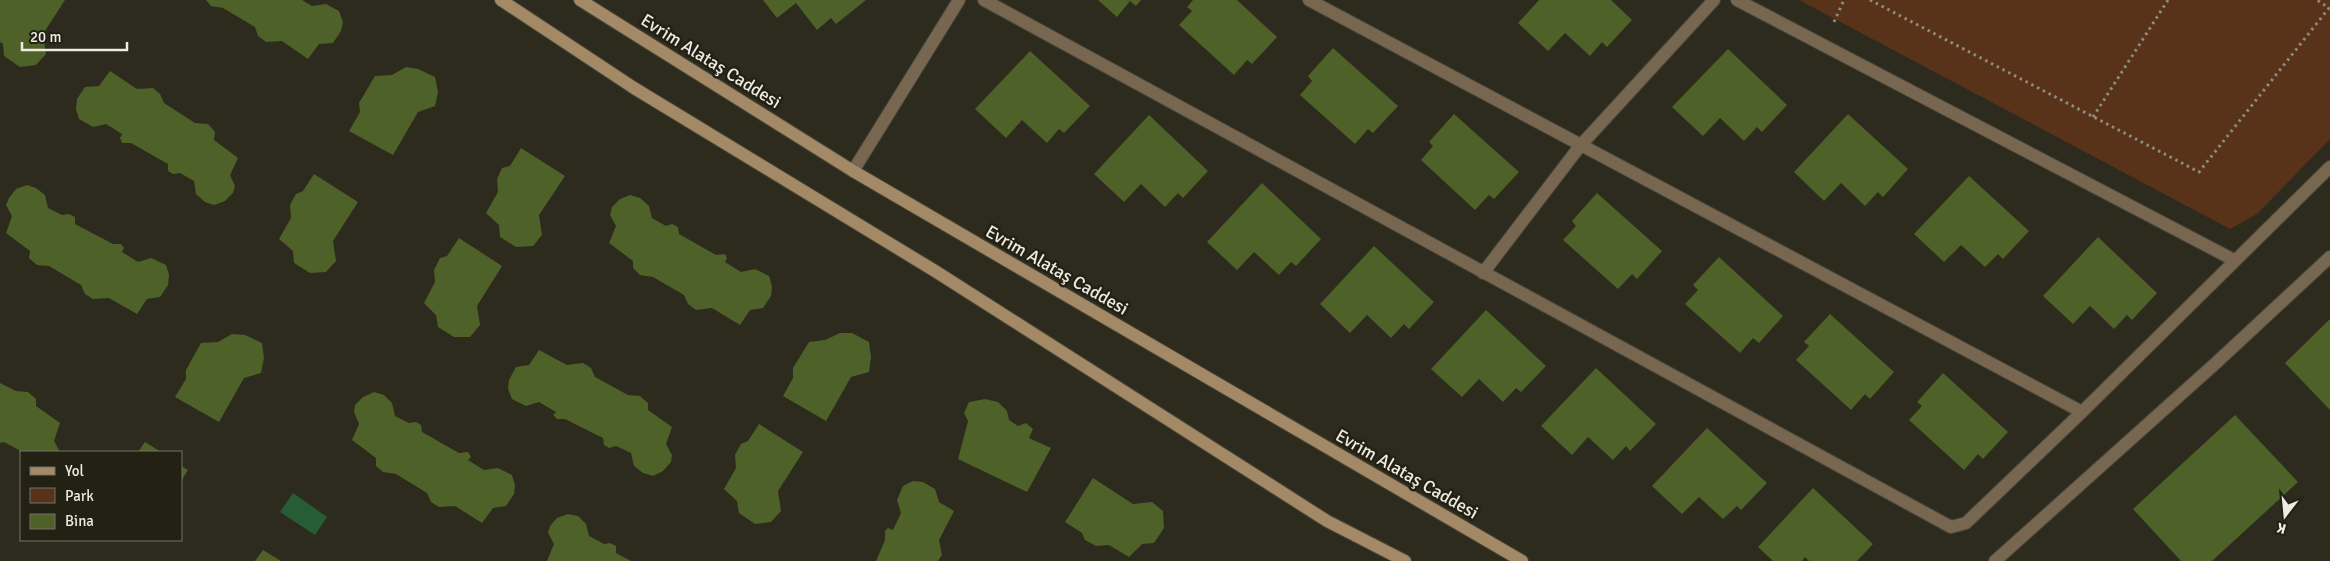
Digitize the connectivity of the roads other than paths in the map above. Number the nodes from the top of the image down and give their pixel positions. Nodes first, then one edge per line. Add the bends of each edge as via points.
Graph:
1 (502, 0) edge
2 (580, 0) edge
3 (959, 0) edge
4 (984, 0) edge
5 (1309, 0) edge
6 (1714, 0) edge
7 (1736, 0) edge
8 (1580, 146) junction
9 (2330, 167) edge
10 (853, 171) junction
11 (2330, 256) edge
12 (2234, 260) junction
13 (1483, 273) junction
14 (2082, 412) junction
15 (1405, 561) edge
16 (1522, 561) edge
17 (1995, 561) edge

1 - 15 main road via 634,88 935,271 1328,521
2 - 10 main road, Evrim Alataş Caddesi
3 - 10 street
4 - 13 street
5 - 8 street
6 - 8 street
7 - 12 street
8 - 13 street
8 - 14 street
9 - 12 street
10 - 16 main road, Evrim Alataş Caddesi
11 - 17 street
12 - 14 street
13 - 14 street via 1951,527 1966,522

